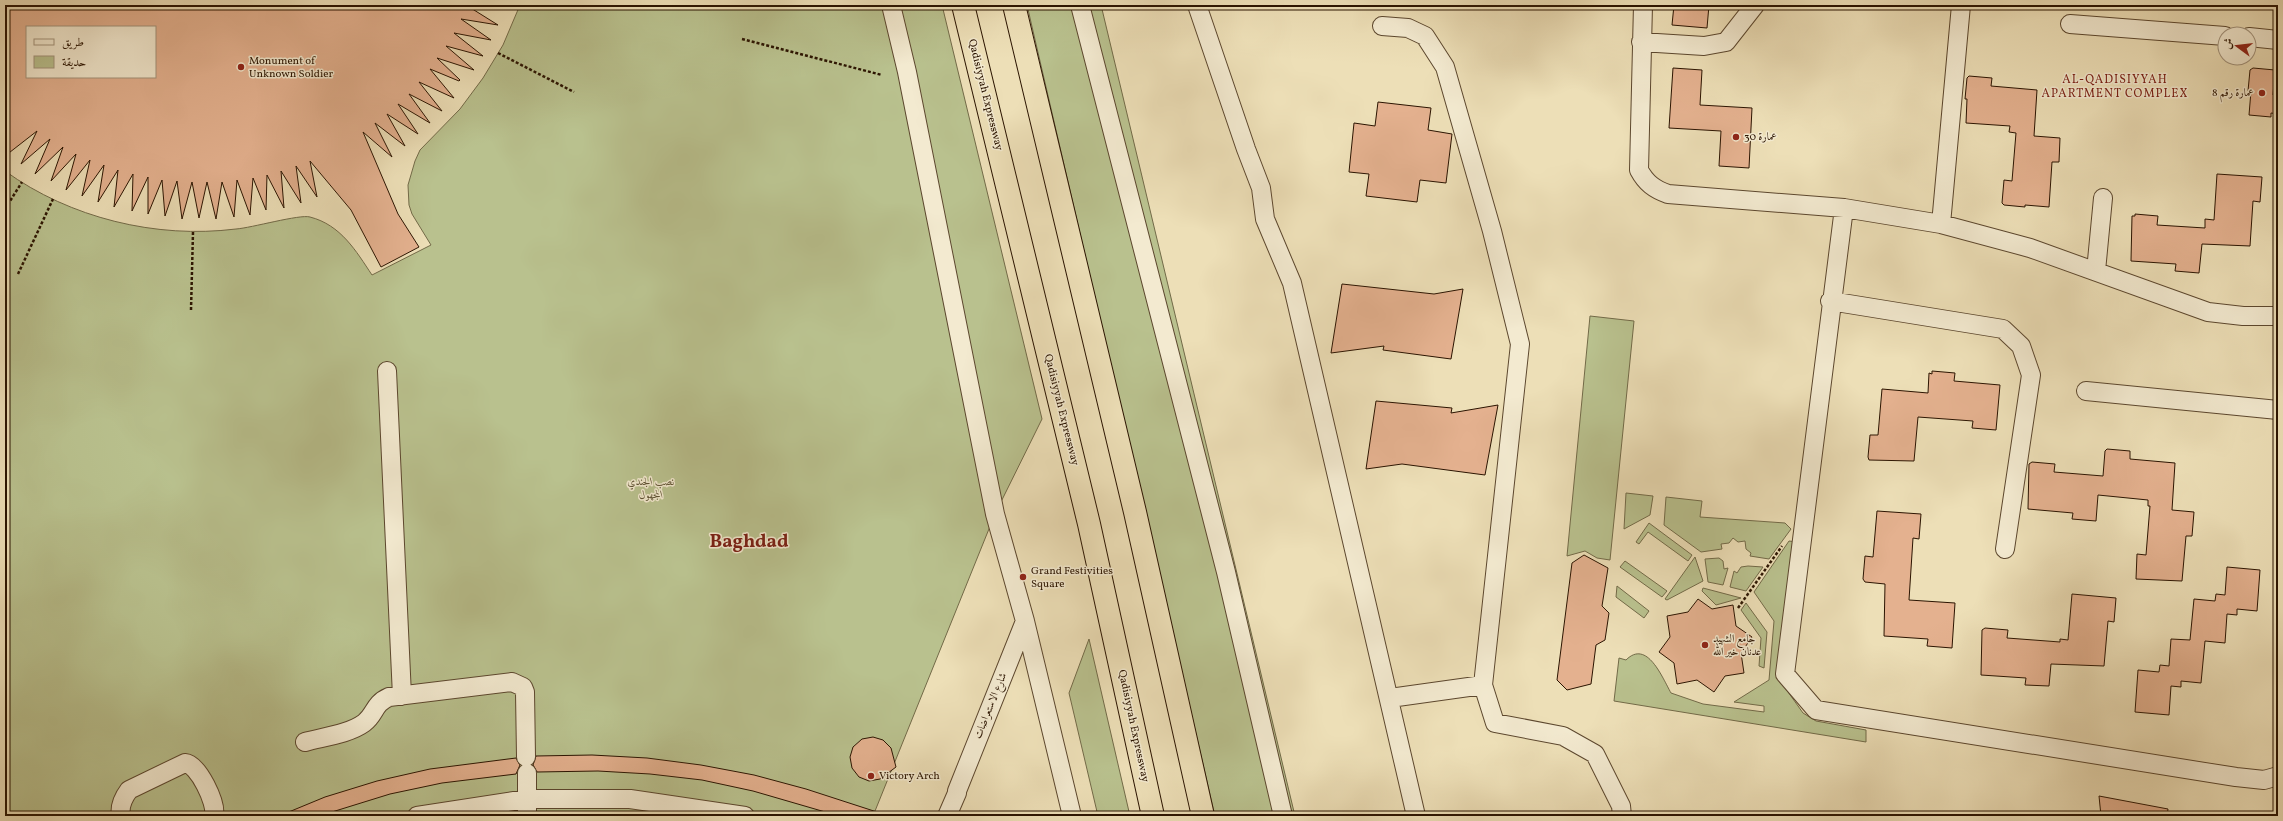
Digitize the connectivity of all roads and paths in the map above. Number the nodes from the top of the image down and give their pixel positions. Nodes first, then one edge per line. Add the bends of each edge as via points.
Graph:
1 (891, 5) edge
2 (963, 5) edge
3 (1014, 5) edge
4 (1080, 5) edge
5 (1197, 5) edge
6 (1643, 5) edge
7 (1755, 5) edge
8 (1961, 5) edge
9 (2070, 24) dead end
10 (1382, 26) dead end
11 (2217, 35) edge
12 (2257, 38) edge
13 (742, 39) dead end
14 (2278, 40) edge
15 (1642, 42) junction
16 (498, 53) dead end
17 (882, 75) dead end
18 (574, 92) dead end
19 (22, 182) dead end
20 (2103, 198) dead end
21 (53, 199) dead end
22 (1844, 208) junction
23 (5, 209) edge
24 (1941, 224) junction
25 (193, 232) dead end
26 (2096, 271) junction
27 (18, 274) dead end
28 (1830, 301) junction
29 (191, 310) dead end
30 (2278, 316) edge
31 (387, 371) dead end
32 (2086, 391) dead end
33 (2278, 410) edge
34 (1803, 533) junction
35 (2005, 548) dead end
36 (1738, 608) dead end
37 (1025, 621) junction
38 (1482, 684) junction
39 (402, 696) junction
40 (1390, 698) junction
41 (305, 742) dead end
42 (2278, 776) edge
43 (527, 808) edge
44 (121, 816) edge
45 (214, 816) edge
46 (416, 816) edge
47 (745, 816) edge
48 (947, 816) edge
49 (1072, 816) edge
50 (1153, 816) edge
51 (1203, 816) edge
52 (1283, 816) edge
53 (1416, 816) edge
54 (1622, 816) edge

1 - 37 street via 907,72 996,514
2 - 50 highway, Qadisiyyah Expressway via 1089,524
3 - 51 highway via 1135,512
4 - 52 street via 1226,572
5 - 40 street via 1261,188 1265,219 1292,284
6 - 15 street
7 - 15 street via 1726,42 1704,46
8 - 24 street
9 - 11 street
10 - 38 street via 1408,28 1425,36 1445,67 1492,231 1520,344
12 - 14 street
13 - 17 path
15 - 22 street via 1639,170 1643,179 1654,189 1668,194
16 - 18 path
19 - 23 path
20 - 26 street
21 - 27 path
22 - 24 street
22 - 28 street
24 - 26 street via 2022,246
25 - 29 path
26 - 30 street via 2208,312
28 - 34 street
28 - 35 street via 2003,329 2021,346 2031,375
31 - 39 street
32 - 33 street
34 - 36 path via 1791,534
34 - 42 street via 1785,674 1816,710 2236,777 2264,780
37 - 48 street, شارع الاستعراضات
37 - 49 street
38 - 40 street
38 - 54 street via 1495,723 1564,736 1595,754 1620,806
39 - 41 street via 381,701 359,726
39 - 43 street via 512,682 519,684 525,692
40 - 53 street
43 - 46 street
43 - 47 street via 630,799
44 - 45 street via 120,806 129,790 185,763 195,768 214,803

